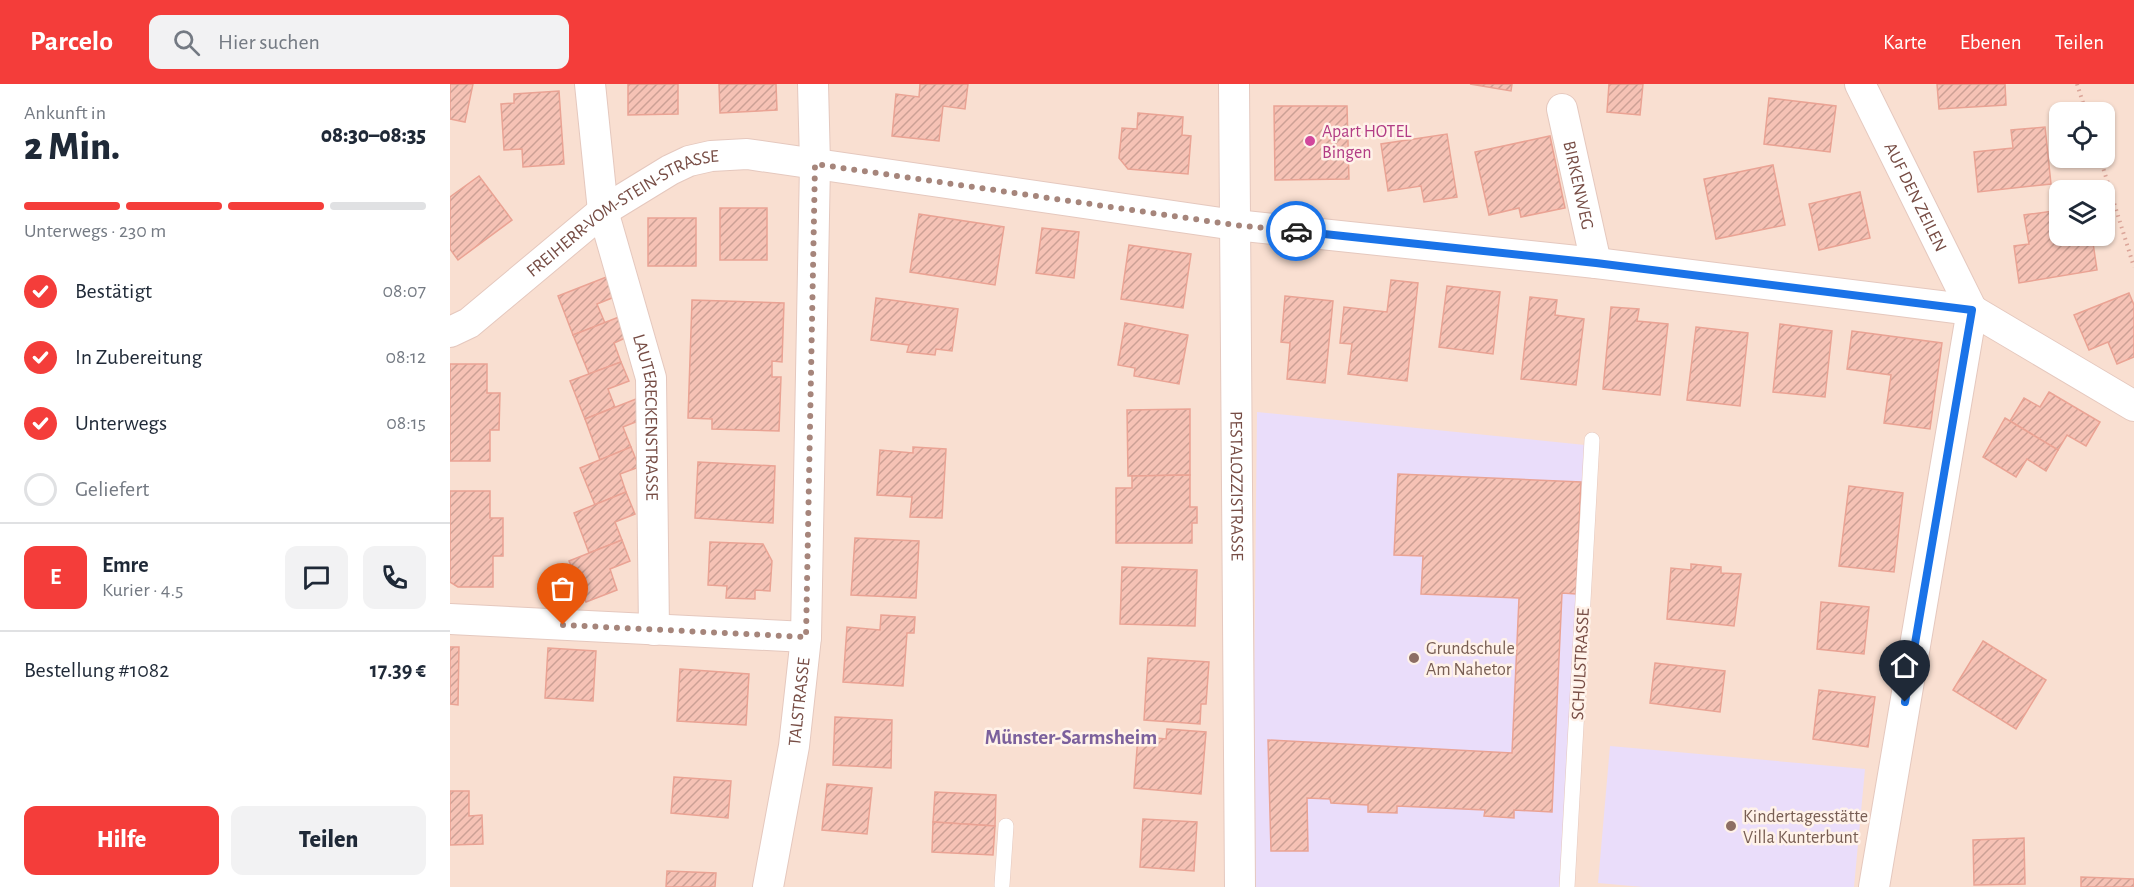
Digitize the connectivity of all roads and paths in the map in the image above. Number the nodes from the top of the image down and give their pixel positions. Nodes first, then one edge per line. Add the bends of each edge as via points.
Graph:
1 (591, 84) edge
2 (813, 84) edge
3 (1234, 84) edge
4 (1860, 84) edge
5 (2078, 84) edge
6 (2083, 102) edge
7 (1562, 109) dead end
8 (815, 164) junction
9 (2103, 168) edge
10 (603, 210) junction
11 (1235, 225) junction
12 (1596, 263) junction
13 (2134, 267) edge
14 (1972, 310) junction
15 (450, 332) edge
16 (2134, 406) edge
17 (1592, 440) dead end
18 (450, 619) edge
19 (654, 630) junction
20 (806, 637) junction
21 (1006, 826) dead end
22 (1002, 886) edge
23 (768, 887) edge
24 (1240, 887) edge
25 (1567, 887) edge
26 (1874, 887) edge

1 - 10 street, LAUTERECKENSTRASSE
2 - 8 street, TALSTRASSE
3 - 11 street, PESTALOZZISTRASSE
4 - 14 street, AUF DEN ZEILEN
5 - 6 path
7 - 12 street, BIRKENWEG
8 - 10 street, FREIHERR-VOM-STEIN-STRASSE via 747,154 711,156 670,170
8 - 11 street, FREIHERR-VOM-STEIN-STRASSE
8 - 20 street, TALSTRASSE
9 - 13 path
10 - 15 street, FREIHERR-VOM-STEIN-STRASSE via 469,323
10 - 19 street, LAUTERECKENSTRASSE via 651,378
11 - 12 street, FREIHERR-VOM-STEIN-STRASSE
11 - 24 street, PESTALOZZISTRASSE
12 - 14 street, FREIHERR-VOM-STEIN-STRASSE
14 - 16 street
14 - 26 street
17 - 25 lane, SCHULSTRASSE
18 - 19 street
19 - 20 street
20 - 23 street, TALSTRASSE via 794,746
21 - 22 lane

